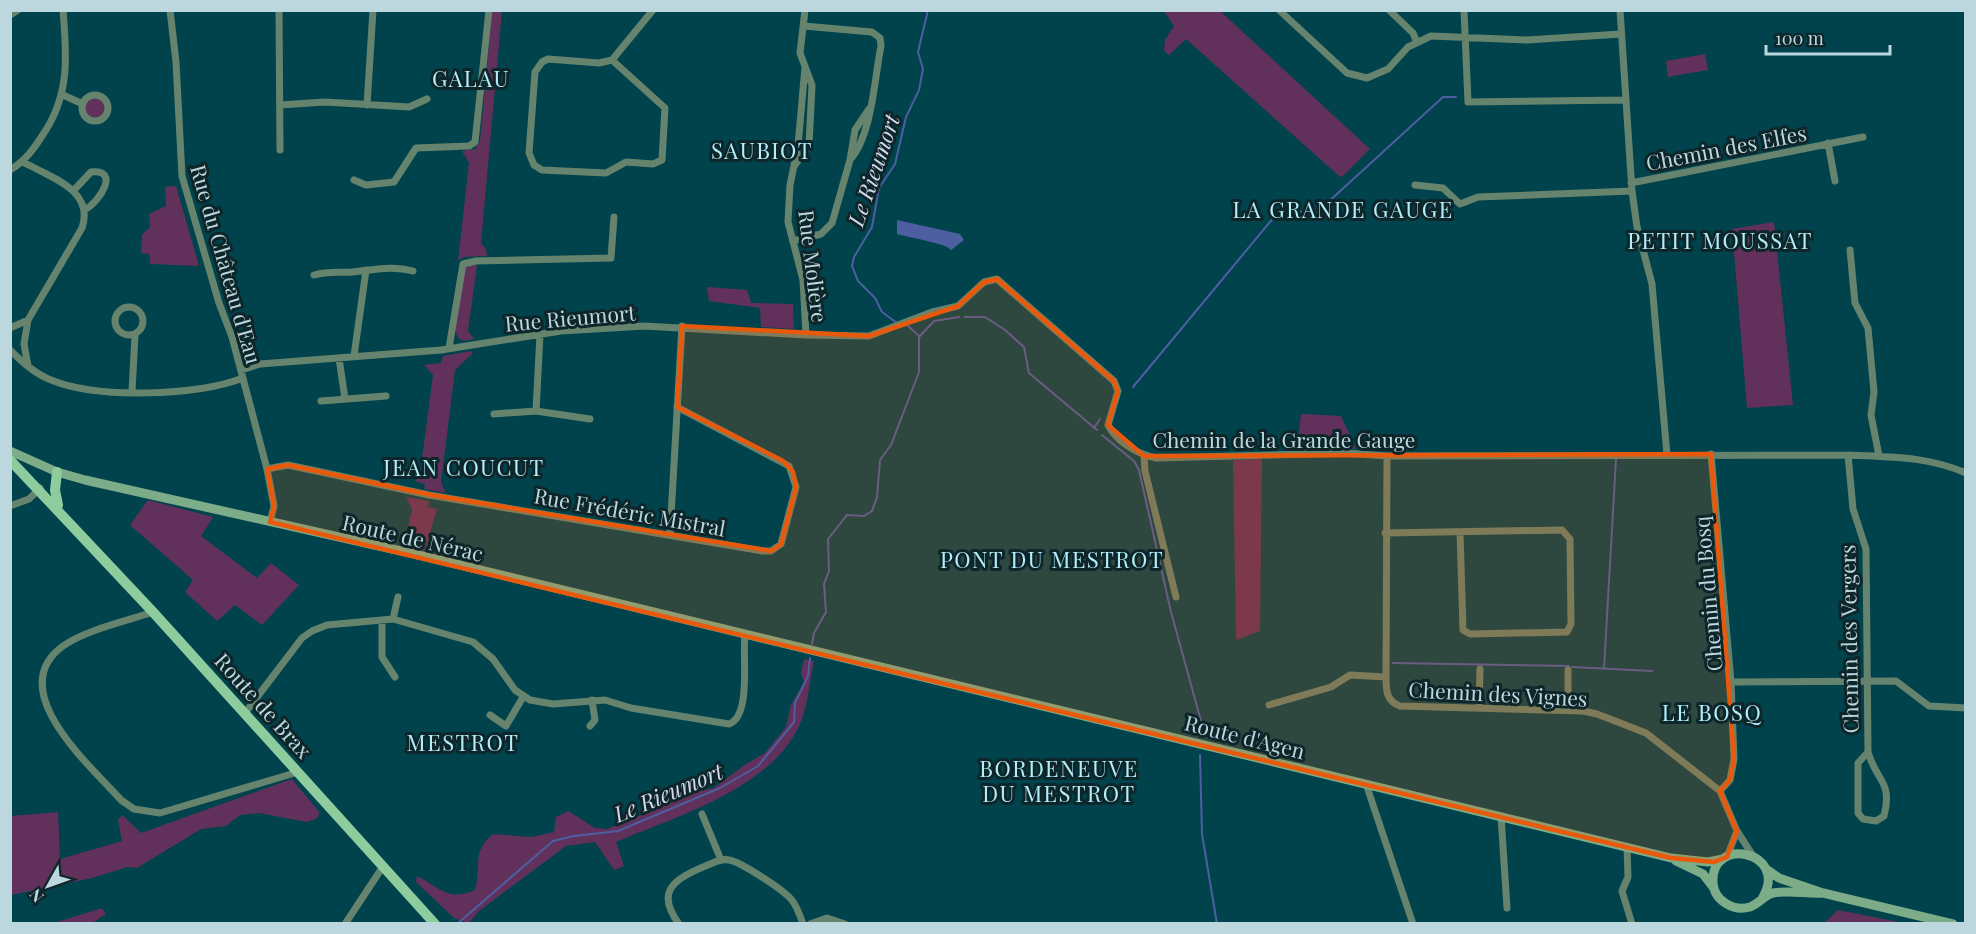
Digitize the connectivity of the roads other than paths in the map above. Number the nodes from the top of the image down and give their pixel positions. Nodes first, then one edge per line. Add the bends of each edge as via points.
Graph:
1 (18, 10) edge
2 (63, 10) edge
3 (170, 10) edge
4 (279, 10) edge
5 (373, 10) edge
6 (489, 10) edge
7 (653, 10) edge
8 (805, 10) edge
9 (1279, 10) edge
10 (1389, 10) edge
11 (1464, 10) edge
12 (1620, 10) edge
13 (10, 15) edge
14 (804, 26) junction
15 (1621, 34) junction
16 (1467, 37) junction
17 (1416, 40) junction
18 (612, 60) junction
19 (63, 95) junction
20 (427, 99) dead end
21 (1626, 100) junction
22 (83, 104) dead end
23 (280, 105) junction
24 (367, 105) junction
25 (869, 109) junction
26 (1863, 137) dead end
27 (1828, 143) junction
28 (280, 150) dead end
29 (850, 160) junction
30 (23, 162) junction
31 (10, 170) edge
32 (354, 180) dead end
33 (1835, 181) dead end
34 (1415, 185) dead end
35 (1631, 187) junction
36 (74, 190) junction
37 (86, 209) junction
38 (614, 217) dead end
39 (793, 241) junction
40 (1850, 250) dead end
41 (366, 270) junction
42 (413, 271) dead end
43 (314, 275) dead end
44 (28, 320) junction
45 (903, 324) joint
46 (682, 326) junction
47 (10, 328) edge
48 (540, 334) junction
49 (135, 335) junction
50 (806, 335) junction
51 (449, 348) junction
52 (10, 350) edge
53 (354, 356) junction
54 (339, 358) junction
55 (28, 366) junction
56 (242, 374) junction
57 (132, 391) junction
58 (386, 396) dead end
59 (345, 399) junction
60 (321, 401) dead end
61 (677, 407) junction
62 (536, 411) junction
63 (495, 414) dead end
64 (590, 419) dead end
65 (10, 451) edge
66 (1711, 454) junction
67 (1667, 455) junction
68 (1848, 455) junction
69 (1144, 456) junction
70 (1387, 456) junction
71 (1879, 456) junction
72 (10, 460) edge
73 (267, 470) junction
74 (57, 472) junction
75 (1965, 473) edge
76 (40, 488) junction
77 (10, 506) edge
78 (63, 513) junction
79 (270, 522) junction
80 (1460, 532) junction
81 (670, 533) junction
82 (1385, 533) junction
83 (398, 597) dead end
84 (1176, 597) dead end
85 (153, 612) junction
86 (393, 619) junction
87 (382, 620) junction
88 (745, 635) junction
89 (810, 651) joint
90 (1480, 669) dead end
91 (1568, 670) dead end
92 (395, 677) dead end
93 (1386, 677) junction
94 (1731, 682) junction
95 (1868, 682) junction
96 (523, 697) junction
97 (592, 700) junction
98 (1269, 705) dead end
99 (1479, 708) junction
100 (1965, 708) edge
101 (1568, 710) junction
102 (245, 713) junction
103 (490, 716) dead end
104 (590, 726) dead end
105 (1868, 752) junction
106 (298, 772) junction
107 (1366, 784) junction
108 (1720, 791) junction
109 (702, 814) dead end
110 (1501, 816) junction
111 (1737, 831) junction
112 (1627, 847) junction
113 (1753, 856) junction
114 (1671, 858) junction
115 (1725, 858) junction
116 (721, 860) junction
117 (382, 868) junction
118 (1766, 869) junction
119 (1714, 888) junction
120 (1823, 893) junction
121 (1763, 897) junction
122 (1507, 908) dead end
123 (345, 924) edge
124 (435, 924) edge
125 (679, 924) edge
126 (803, 924) edge
127 (810, 924) edge
128 (845, 924) edge
129 (1413, 924) edge
130 (1632, 924) edge
131 (1953, 924) edge

1 - 13 street
2 - 19 street via 67,70
3 - 56 street, Rue du Château d'Eau via 182,176
4 - 23 street
5 - 24 street
6 - 32 street via 475,142 469,146 416,148 394,182 366,185
7 - 18 street
8 - 14 street, Rue Molière
9 - 17 street via 1347,73 1356,76 1378,75
10 - 17 street
11 - 16 street
12 - 15 street
14 - 25 street via 868,31 880,38
14 - 39 street, Rue Molière via 800,53 805,67 788,222
15 - 16 street via 1527,40
15 - 21 street
16 - 17 street via 1431,36
16 - 21 street via 1468,102
18 - 18 street via 599,63 548,59 537,66 529,153 537,167 606,172 626,162 653,165 662,160 665,108
19 - 22 street
19 - 30 street via 50,126
20 - 24 street via 409,106
21 - 35 street
23 - 24 street
23 - 28 street
25 - 29 street via 855,130
25 - 29 street via 865,137
26 - 27 street, Chemin des Elfes
27 - 33 street, Chemin des Elfes
27 - 35 street, Chemin des Elfes
29 - 39 street via 828,230
30 - 31 street
30 - 36 street
34 - 35 street, Chemin des Elfes via 1443,188 1460,204 1478,196
35 - 67 street via 1652,284
36 - 37 street
36 - 37 street via 91,172 104,177 106,184 99,200
37 - 44 street via 82,228
38 - 51 street via 610,258 463,264
39 - 50 street, Rue Molière via 803,280
40 - 71 street via 1855,303 1868,328 1874,392 1871,415
41 - 42 street via 396,266
41 - 43 street
41 - 53 street
44 - 47 street
44 - 55 street via 24,344
45 - 50 street, Rue Rieumort via 869,336
45 - 69 street, Chemin de la Grande Gauge via 958,306 988,280 1000,280 1114,381 1118,392 1108,425 1112,433
46 - 48 street, Rue Rieumort
46 - 50 street, Rue Rieumort
46 - 61 street
48 - 51 street, Rue Rieumort
48 - 62 street
49 - 49 street via 116,328 113,319 118,311 141,313 144,326
49 - 57 street
51 - 53 street, Rue Rieumort
52 - 55 street, Rue Rieumort
53 - 54 street, Rue Rieumort
54 - 56 street, Rue Rieumort via 260,364
54 - 59 street
55 - 57 street, Rue Rieumort via 63,384
56 - 57 street, Rue Rieumort via 206,388
56 - 73 street, Rue du Château d'Eau
58 - 59 street
59 - 60 street
61 - 81 street
61 - 81 street, Rue Frédéric Mistral via 783,461 794,472 796,487 781,544 774,550
62 - 63 street
62 - 64 street
65 - 74 main road, Route de Nérac
66 - 67 street, Chemin de la Grande Gauge
66 - 68 street, Chemin de la Grande Gauge
66 - 94 street, Chemin du Bosq
67 - 70 street, Chemin de la Grande Gauge
68 - 71 street, Chemin de la Grande Gauge
68 - 95 street, Chemin des Vergers via 1853,508 1866,549
69 - 70 street, Chemin de la Grande Gauge
69 - 84 street
70 - 82 street, Chemin des Vignes
71 - 75 street, Chemin de la Grande Gauge via 1928,459
72 - 76 main road, Route de Brax
73 - 79 street, Rue du Château d'Eau via 274,506
73 - 81 street, Rue Frédéric Mistral via 288,465 429,495
74 - 76 main road
74 - 78 main road, Route de Brax via 55,496
74 - 79 main road, Route de Nérac
76 - 77 street via 29,499
76 - 78 main road, Route de Brax
78 - 85 main road, Route de Brax
79 - 88 main road, Route de Nérac
80 - 80 street via 1566,532 1570,538 1571,624 1567,632 1470,634 1463,630
80 - 82 street
82 - 93 street, Chemin des Vignes
83 - 86 street
85 - 102 main road, Route de Brax
85 - 106 street via 70,641 51,658 42,682 44,704 53,721 121,800 143,812 160,813
86 - 87 street
86 - 96 street via 473,642
87 - 92 street via 382,657
87 - 102 street via 312,630
88 - 89 main road, Route de Nérac
88 - 97 street via 744,690 734,722
89 - 107 main road, Route d'Agen
90 - 99 street
91 - 101 street
93 - 98 street via 1350,675 1331,687
93 - 99 street, Chemin des Vignes via 1386,693 1400,706
94 - 95 street
94 - 108 street, Chemin du Bosq via 1733,769 1730,780
95 - 100 street via 1896,681 1929,706
95 - 105 street, Chemin des Vergers
96 - 97 street via 553,704
96 - 103 street via 506,726
97 - 104 street via 595,720
99 - 101 street, Chemin des Vignes
101 - 108 street, Chemin des Vignes via 1616,719 1646,733
102 - 106 main road, Route de Brax
105 - 105 street, Chemin des Vergers via 1858,763 1858,813 1863,819 1876,821 1884,816 1887,789
106 - 117 main road, Route de Brax
107 - 110 main road, Route d'Agen
107 - 129 street
108 - 111 street
109 - 116 street
110 - 112 main road, Route d'Agen
110 - 122 street
111 - 113 street
111 - 115 street
112 - 114 main road, Route d'Agen
112 - 130 street via 1628,877 1622,891
113 - 115 main road via 1740,853
113 - 118 main road
114 - 115 main road, Route d'Agen via 1708,862
114 - 119 main road, Route d'Agen via 1703,874
115 - 119 main road via 1714,872
116 - 125 street via 673,883 668,897
116 - 126 street via 739,863 785,894
117 - 123 street
117 - 124 main road, Route de Brax
118 - 120 main road via 1779,879
118 - 121 main road via 1768,880
119 - 121 main road via 1720,899 1737,908 1749,907
120 - 121 main road
120 - 131 main road
127 - 128 street via 827,918

